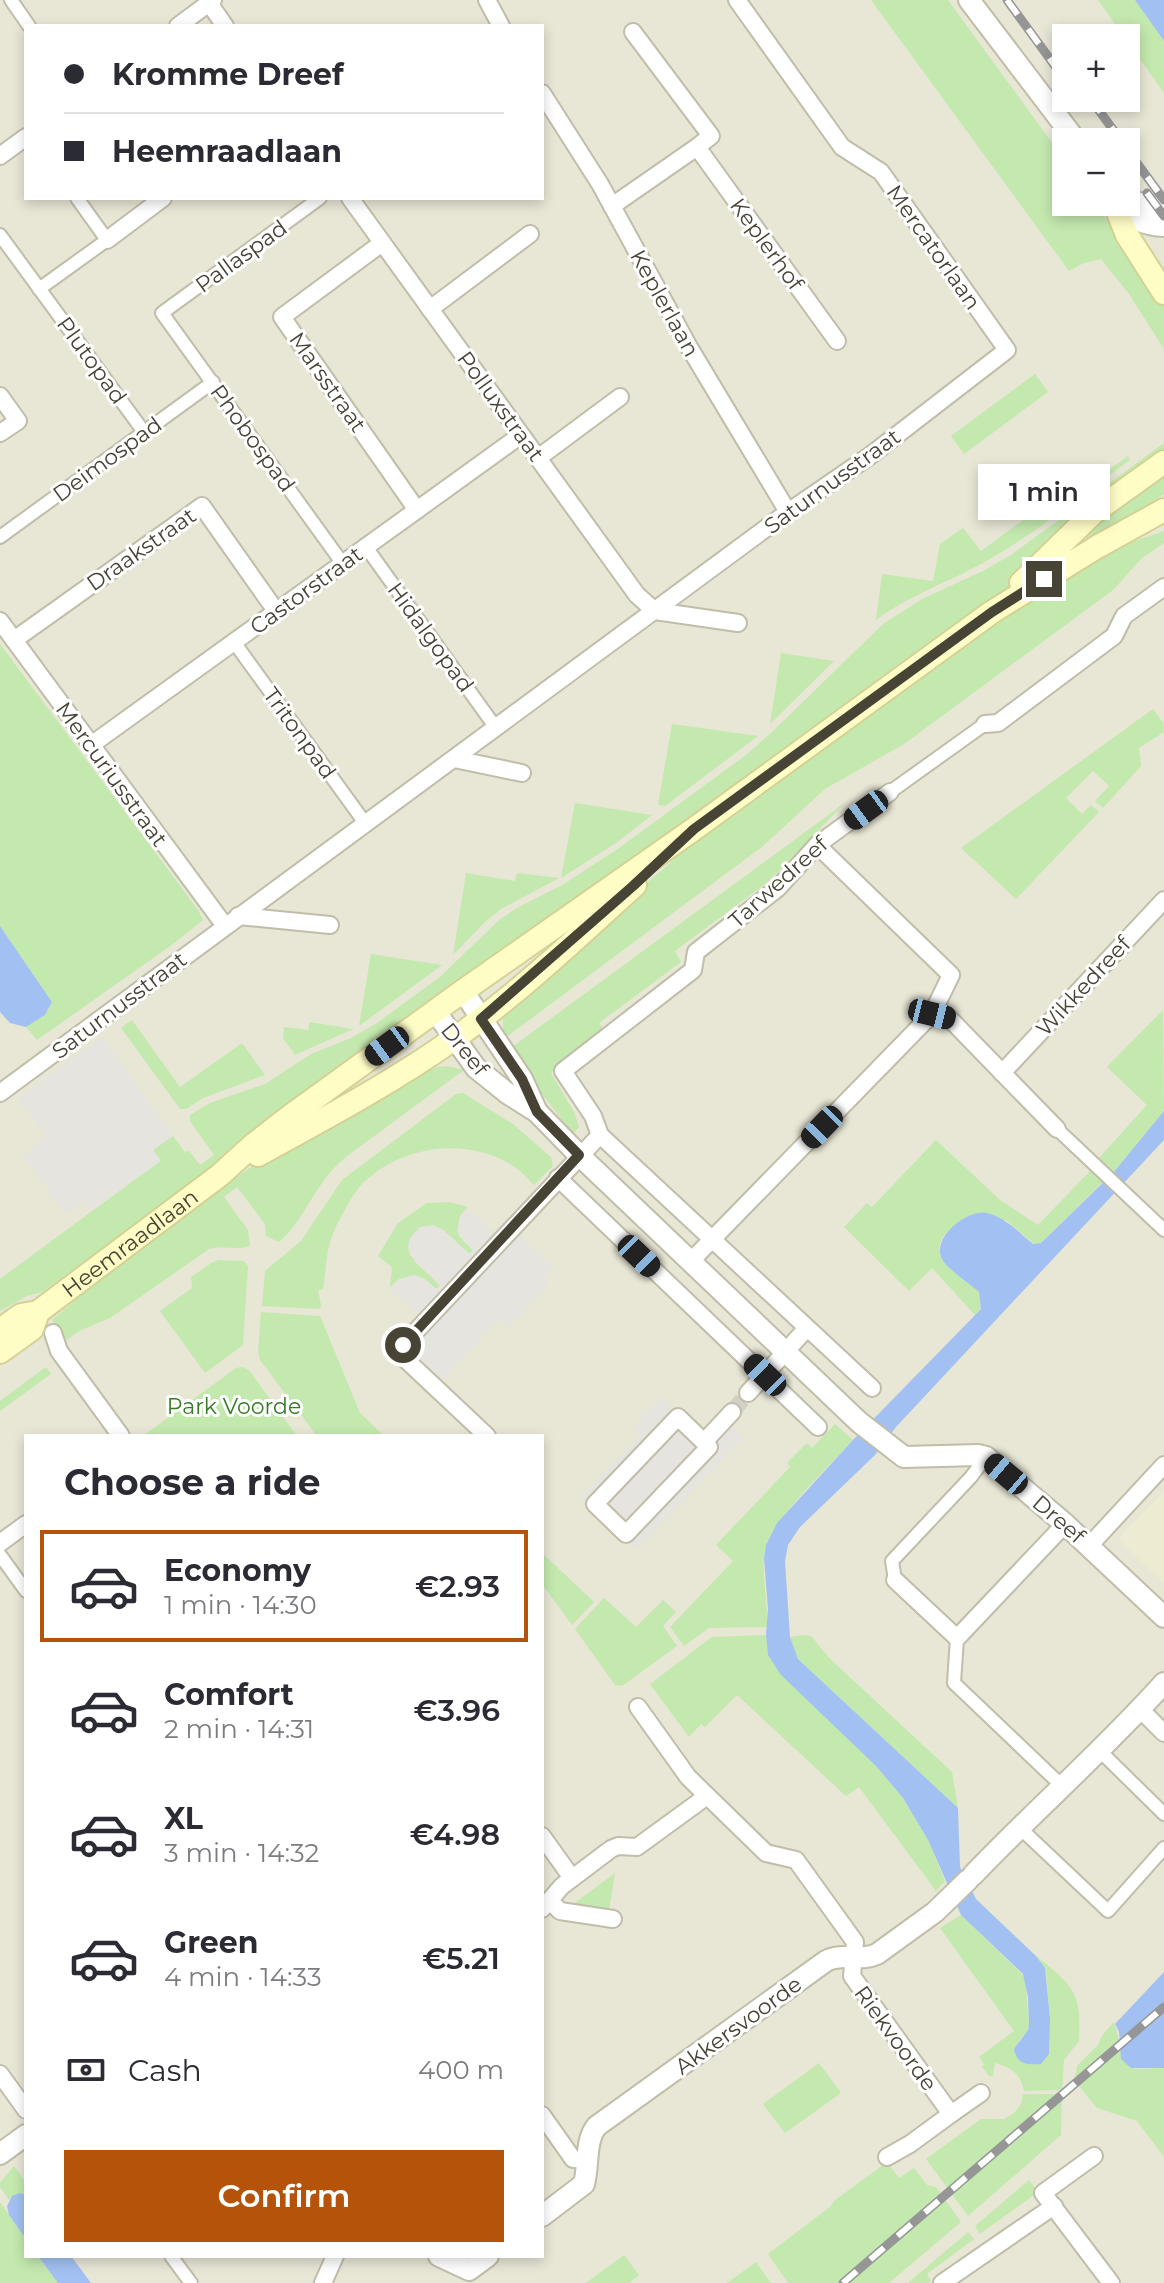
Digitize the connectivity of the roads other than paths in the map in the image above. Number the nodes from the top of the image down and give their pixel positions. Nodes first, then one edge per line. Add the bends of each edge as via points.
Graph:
1 (11, 0) edge
2 (487, 0) edge
3 (737, 0) edge
4 (969, 0) edge
5 (211, 2) edge
6 (28, 24) edge
7 (181, 24) edge
8 (224, 24) edge
9 (500, 24) edge
10 (633, 32) dead end
11 (1011, 57) junction
12 (544, 96) edge
13 (1056, 128) edge
14 (1066, 128) edge
15 (24, 138) edge
16 (697, 147) junction
17 (0, 156) edge
18 (78, 200) edge
19 (160, 200) edge
20 (317, 200) edge
21 (351, 200) edge
22 (1140, 203) edge
23 (612, 206) junction
24 (1164, 209) edge
25 (1121, 216) edge
26 (1135, 216) edge
27 (1164, 226) edge
28 (530, 234) dead end
29 (0, 235) edge
30 (107, 240) junction
31 (382, 243) junction
32 (39, 289) junction
33 (1164, 293) edge
34 (430, 309) junction
35 (162, 313) joint
36 (837, 341) dead end
37 (1007, 350) joint
38 (213, 382) junction
39 (0, 396) edge
40 (620, 397) dead end
41 (144, 432) junction
42 (0, 433) edge
43 (521, 435) junction
44 (538, 458) junction
45 (1164, 462) edge
46 (417, 510) junction
47 (1164, 510) edge
48 (788, 512) junction
49 (0, 537) edge
50 (366, 547) junction
51 (343, 564) junction
52 (1164, 587) edge
53 (276, 611) junction
54 (655, 611) junction
55 (992, 612) junction
56 (0, 621) edge
57 (738, 623) dead end
58 (14, 640) junction
59 (234, 642) junction
60 (985, 724) joint
61 (496, 728) junction
62 (91, 745) junction
63 (454, 759) junction
64 (522, 773) dead end
65 (890, 792) joint
66 (365, 823) junction
67 (694, 829) junction
68 (817, 845) junction
69 (1164, 900) edge
70 (231, 921) junction
71 (330, 925) dead end
72 (463, 991) junction
73 (435, 1011) junction
74 (932, 1014) junction
75 (481, 1019) junction
76 (455, 1038) junction
77 (1002, 1073) junction
78 (0, 1093) edge
79 (537, 1112) junction
80 (1057, 1129) joint
81 (600, 1135) junction
82 (579, 1155) junction
83 (220, 1175) junction
84 (558, 1178) junction
85 (1164, 1230) edge
86 (712, 1240) junction
87 (690, 1262) junction
88 (38, 1312) junction
89 (807, 1328) junction
90 (0, 1330) edge
91 (53, 1333) dead end
92 (0, 1352) edge
93 (786, 1353) junction
94 (765, 1375) junction
95 (872, 1388) dead end
96 (748, 1393) tunnel mouth
97 (732, 1412) tunnel mouth
98 (818, 1427) dead end
99 (120, 1434) edge
100 (485, 1434) edge
101 (704, 1442) junction
102 (986, 1457) junction
103 (1164, 1465) edge
104 (1065, 1524) junction
105 (24, 1525) edge
106 (0, 1543) edge
107 (1089, 1546) junction
108 (0, 1555) edge
109 (895, 1580) joint
110 (24, 1588) edge
111 (1164, 1617) edge
112 (957, 1638) junction
113 (1164, 1683) edge
114 (638, 1707) dead end
115 (1140, 1709) junction
116 (1164, 1733) edge
117 (1099, 1750) junction
118 (1062, 1786) junction
119 (707, 1796) junction
120 (1164, 1814) edge
121 (1019, 1827) junction
122 (544, 1839) edge
123 (1164, 1848) edge
124 (572, 1878) junction
125 (546, 1905) edge
126 (613, 1919) dead end
127 (854, 1958) junction
128 (0, 2074) edge
129 (981, 2093) dead end
130 (24, 2107) edge
131 (951, 2114) junction
132 (544, 2118) edge
133 (24, 2136) edge
134 (0, 2154) edge
135 (1094, 2156) dead end
136 (887, 2157) dead end
137 (589, 2160) junction
138 (1054, 2206) junction
139 (544, 2214) edge
140 (172, 2258) edge
141 (334, 2258) edge
142 (442, 2258) edge
143 (486, 2258) edge
144 (472, 2276) edge
145 (191, 2283) edge
146 (323, 2283) edge
147 (942, 2283) edge
148 (1111, 2283) edge

1 - 6 street
2 - 9 street
3 - 37 street, Mercatorlaan via 842,147 881,172
4 - 11 street
5 - 7 street
5 - 8 street
10 - 16 street via 711,136
11 - 13 street
11 - 14 street
12 - 23 street, Keplerlaan
15 - 17 street
16 - 23 street
16 - 36 street, Keplerhof
18 - 30 street
19 - 30 street
20 - 35 street, Pallaspad
21 - 31 street, Polluxstraat
22 - 24 street
23 - 48 street, Keplerlaan
25 - 33 main road via 1127,235
26 - 27 street
28 - 34 street
29 - 32 street, Plutopad
30 - 32 street
31 - 34 street, Polluxstraat
31 - 46 street, Marsstraat via 282,317
32 - 41 street, Plutopad
34 - 43 street, Polluxstraat
35 - 38 street, Phobospad
37 - 48 street, Saturnusstraat
38 - 41 street, Deimospad
38 - 51 street, Phobospad
39 - 42 street via 18,421
40 - 44 street
41 - 49 street, Deimospad
43 - 44 street, Polluxstraat
43 - 46 street, Castorstraat
44 - 54 street, Polluxstraat via 637,595
45 - 55 main road, Heemraadlaan via 1093,513
46 - 50 street, Castorstraat
47 - 55 main road, Heemraadlaan
48 - 54 street, Saturnusstraat
50 - 51 street, Castorstraat
50 - 61 street, Hidalgopad
51 - 53 street, Castorstraat
52 - 60 street, Tarwedreef via 1124,616 1114,636 998,723
53 - 58 street, Draakstraat via 202,506
53 - 59 street, Castorstraat
54 - 57 street
54 - 61 street, Saturnusstraat
55 - 67 main road, Heemraadlaan
56 - 58 street, Mercuriusstraat
58 - 62 street, Mercuriusstraat
59 - 62 street, Castorstraat
59 - 66 street, Tritonpad
60 - 65 street, Tarwedreef
61 - 63 street, Saturnusstraat
62 - 70 street, Mercuriusstraat
63 - 64 street
63 - 66 street, Saturnusstraat
65 - 68 street, Tarwedreef
66 - 70 street, Saturnusstraat
67 - 72 main road, Heemraadlaan
67 - 75 main road, Heemraadlaan
68 - 74 street via 951,975
68 - 81 street, Tarwedreef via 778,888 696,952 693,970 563,1071
69 - 77 street, Wikkedreef
70 - 71 street
70 - 78 street, Saturnusstraat
72 - 73 main road, Heemraadlaan
72 - 75 street, Dreef
73 - 76 street, Dreef
73 - 83 main road, Heemraadlaan
74 - 77 street via 950,1019
74 - 86 street
75 - 76 main road, Heemraadlaan
75 - 79 street, Dreef via 522,1079
76 - 79 street, Dreef via 476,1068
76 - 83 main road, Heemraadlaan
77 - 80 street
79 - 82 street, Dreef
80 - 85 street
81 - 82 street
81 - 86 street
82 - 84 street
82 - 87 street, Dreef
83 - 88 main road, Heemraadlaan
84 - 94 street
84 - 100 street via 403,1345 403,1357
86 - 87 street
86 - 89 street
87 - 93 street, Dreef
88 - 90 main road, Heemraadlaan via 21,1315
88 - 92 main road, Heemraadlaan via 32,1329
89 - 93 street
89 - 95 street
91 - 99 street via 59,1351
93 - 94 street
93 - 102 street, Dreef via 904,1457
94 - 96 street
94 - 98 street
97 - 101 street
101 - 101 street via 709,1447 626,1534 595,1504 678,1417
102 - 104 street, Dreef
102 - 109 street via 892,1561
103 - 107 street
104 - 107 street, Dreef
104 - 112 street
105 - 106 street
107 - 111 street, Dreef
108 - 110 street
109 - 112 street
112 - 118 street via 954,1683
113 - 115 street
114 - 119 street, Riekvoorde
115 - 116 street
115 - 117 street
117 - 118 street
117 - 120 street
118 - 121 street
119 - 124 street via 637,1847 615,1847
119 - 127 street, Riekvoorde via 766,1853 796,1860 855,1942
121 - 123 street via 1108,1911
121 - 127 street, Akkersvoorde via 944,1905 877,1954
122 - 124 street
124 - 125 street
125 - 126 street
127 - 131 street, Riekvoorde via 852,1976
127 - 137 street, Akkersvoorde via 826,1961 597,2126
128 - 130 street
129 - 131 street, Riekvoorde
131 - 136 street, Riekvoorde
132 - 137 street via 573,2159
133 - 134 street
135 - 138 street via 1043,2193
137 - 139 street, Akkersvoorde via 584,2184
138 - 147 street
138 - 148 street
140 - 145 street
141 - 146 street
142 - 144 street
143 - 144 street

